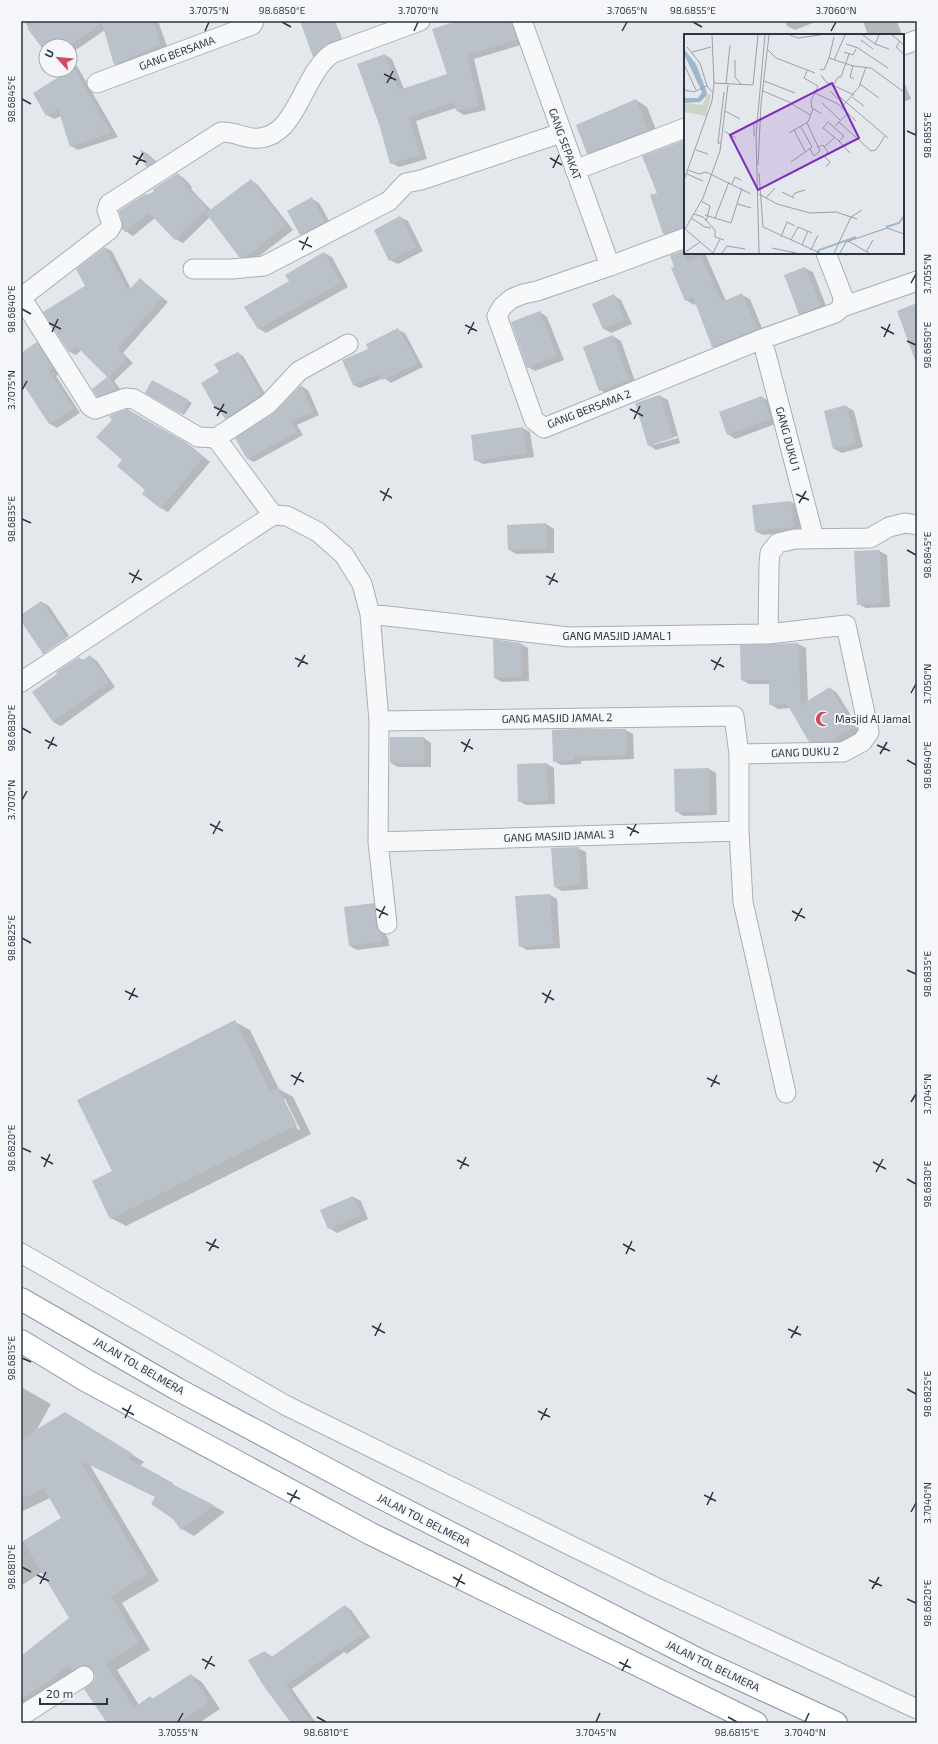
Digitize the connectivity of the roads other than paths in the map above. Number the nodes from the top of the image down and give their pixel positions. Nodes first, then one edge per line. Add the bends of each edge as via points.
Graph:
1 (254, 21) edge
2 (420, 21) edge
3 (522, 21) edge
4 (394, 26) edge
5 (917, 40) edge
6 (904, 45) edge
7 (97, 82) dead end
8 (684, 128) edge
9 (561, 133) junction
10 (575, 170) junction
11 (684, 238) edge
12 (826, 254) edge
13 (610, 266) junction
14 (193, 269) dead end
15 (917, 281) edge
16 (22, 297) edge
17 (842, 307) junction
18 (762, 339) junction
19 (348, 344) dead end
20 (216, 438) junction
21 (273, 515) junction
22 (917, 525) edge
23 (814, 538) junction
24 (370, 614) junction
25 (768, 634) junction
26 (21, 682) edge
27 (379, 721) junction
28 (739, 754) junction
29 (739, 831) junction
30 (378, 842) junction
31 (387, 924) dead end
32 (786, 1093) dead end
33 (21, 1253) edge
34 (21, 1299) edge
35 (21, 1342) edge
36 (84, 1676) dead end
37 (917, 1709) edge
38 (21, 1716) edge
39 (756, 1723) edge
40 (836, 1723) edge

1 - 7 street, GANG BERSAMA via 252,25
2 - 4 street
3 - 9 street, GANG SEPAKAT
4 - 16 street via 326,58 318,67 289,119 277,132 262,138 248,139 230,132 221,132 109,204 107,210 112,225 109,230
5 - 6 street
8 - 10 street
9 - 10 street, GANG SEPAKAT
9 - 14 street via 406,183 389,201 264,266 232,270
10 - 13 street, GANG SEPAKAT
11 - 13 street, GANG BERSAMA 2
12 - 17 street via 843,297
13 - 18 street, GANG BERSAMA 2 via 511,299 497,316 534,420 544,428
15 - 17 street, GANG BERSAMA 2
16 - 20 street via 90,406 95,409 126,398 134,399 198,437
17 - 18 street, GANG BERSAMA 2 via 835,313
18 - 23 street, GANG DUKU 1
19 - 20 street via 299,371 268,404
20 - 21 street
21 - 24 street via 287,516 318,532 344,555 362,584
21 - 26 street
22 - 23 street via 905,523 889,527 870,538
23 - 25 street via 778,543 770,553
24 - 25 street, GANG MASJID JAMAL 1 via 568,637
24 - 27 street
25 - 28 street, GANG DUKU 2 via 846,625 869,732 862,742 843,752
27 - 28 street, GANG MASJID JAMAL 2 via 734,716
27 - 30 street
28 - 29 street
29 - 30 street, GANG MASJID JAMAL 3
29 - 32 street via 743,902
30 - 31 street
33 - 37 street via 285,1405 657,1588
34 - 40 highway, JALAN TOL BELMERA via 177,1388 381,1498 701,1661
35 - 39 highway via 87,1381 371,1534
36 - 38 street

